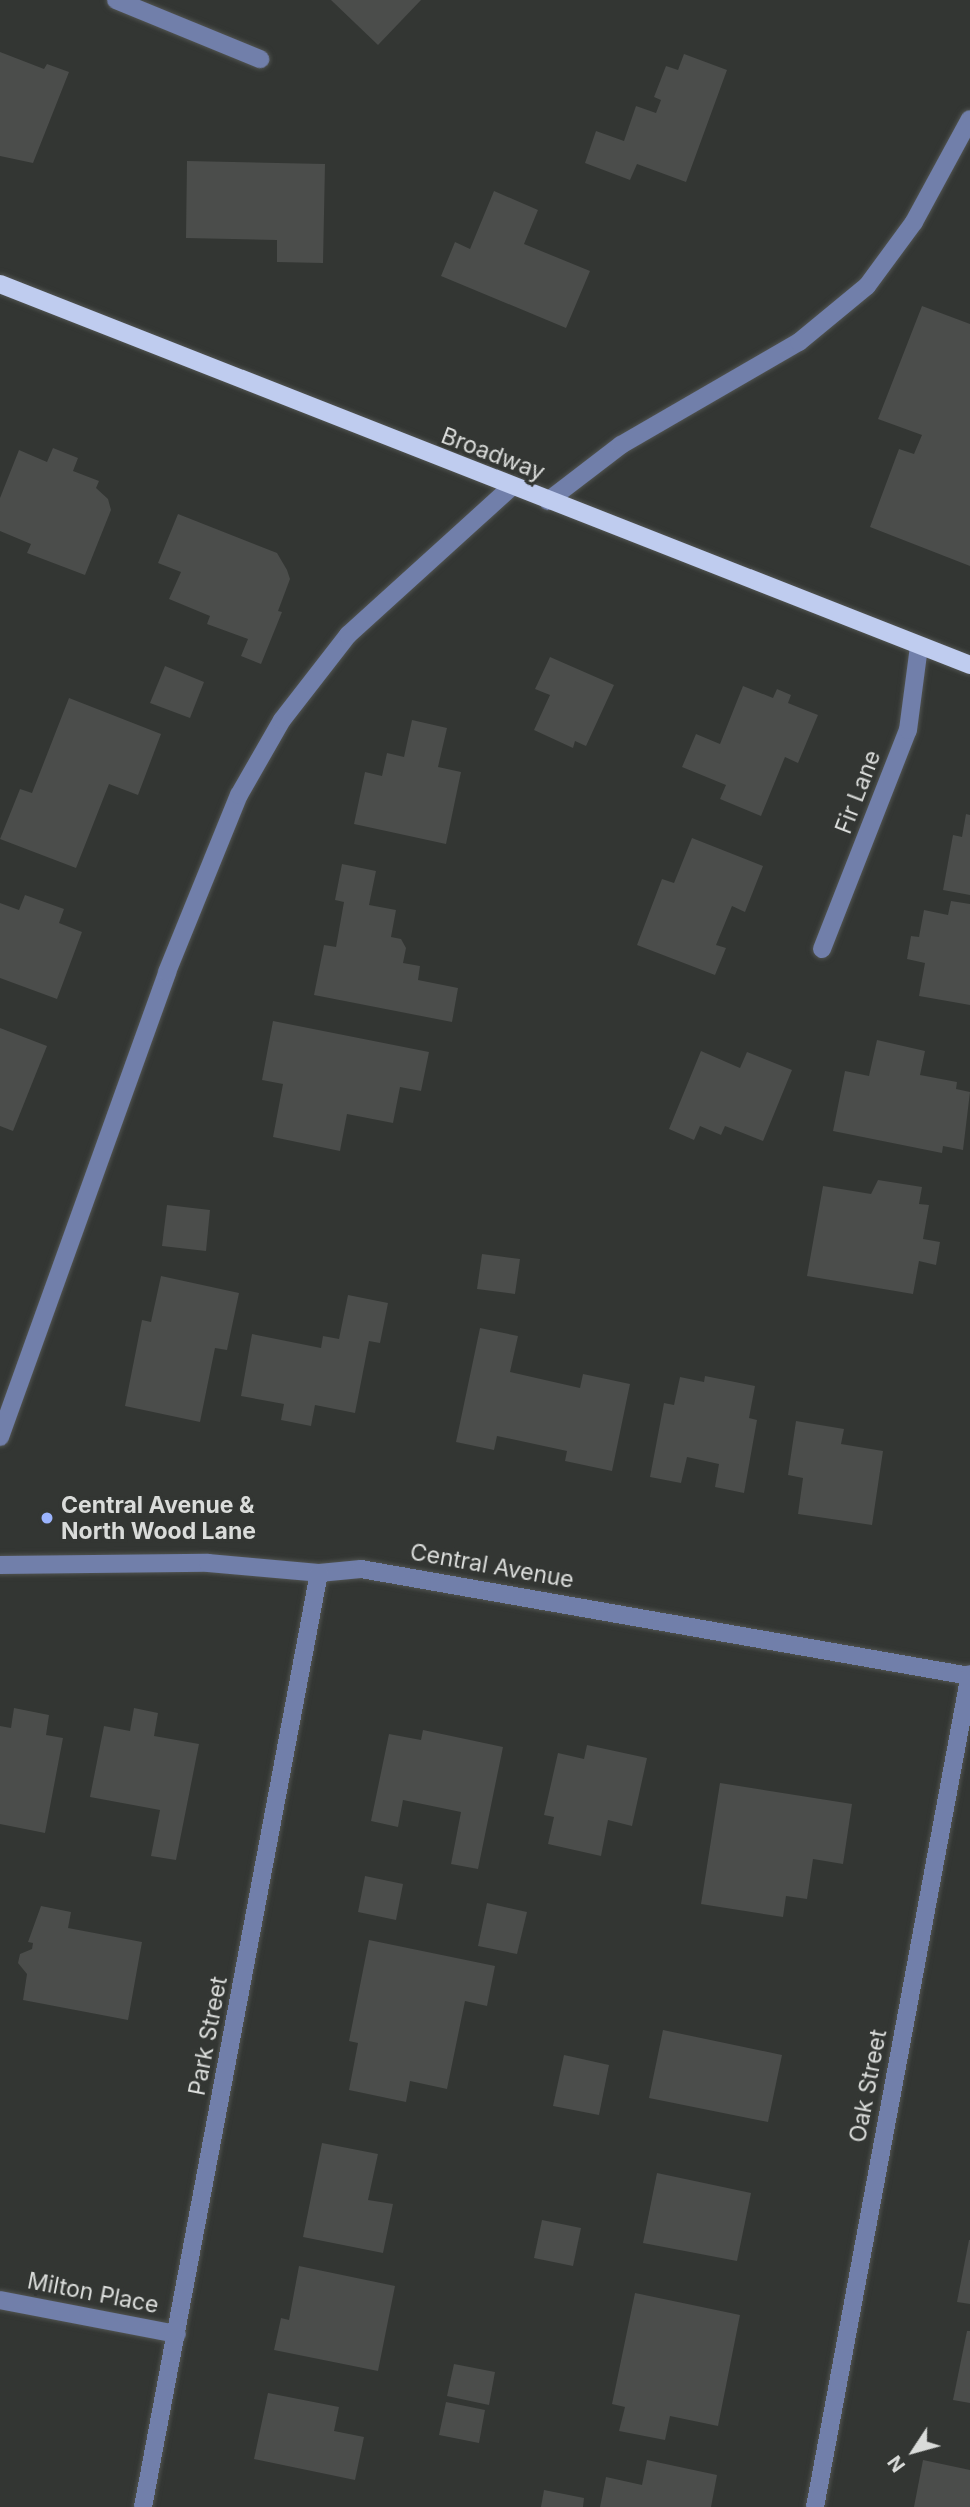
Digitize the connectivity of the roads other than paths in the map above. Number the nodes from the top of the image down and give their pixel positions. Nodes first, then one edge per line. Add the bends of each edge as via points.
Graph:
1 (116, 0) edge
2 (260, 59) dead end
3 (970, 118) edge
4 (0, 284) edge
5 (510, 487) junction
6 (548, 501) junction
7 (919, 647) junction
8 (970, 665) edge
9 (822, 949) dead end
10 (0, 1437) edge
11 (0, 1565) edge
12 (319, 1573) junction
13 (970, 1676) edge
14 (0, 2300) edge
15 (177, 2334) junction
16 (143, 2507) edge
17 (815, 2507) edge

1 - 2 street
3 - 6 street via 914,222 867,286 799,342 621,445
4 - 5 main road, Broadway
5 - 6 main road, Broadway
5 - 10 street via 348,635 282,720 239,795 167,972
6 - 7 main road, Broadway
7 - 8 main road, Broadway
7 - 9 street, Fir Lane via 908,730
11 - 12 street, Central Avenue via 208,1563
12 - 13 street, Central Avenue via 361,1569 399,1574
12 - 15 street, Park Street
13 - 17 street, Oak Street
14 - 15 street, Milton Place
15 - 16 street, Park Street

